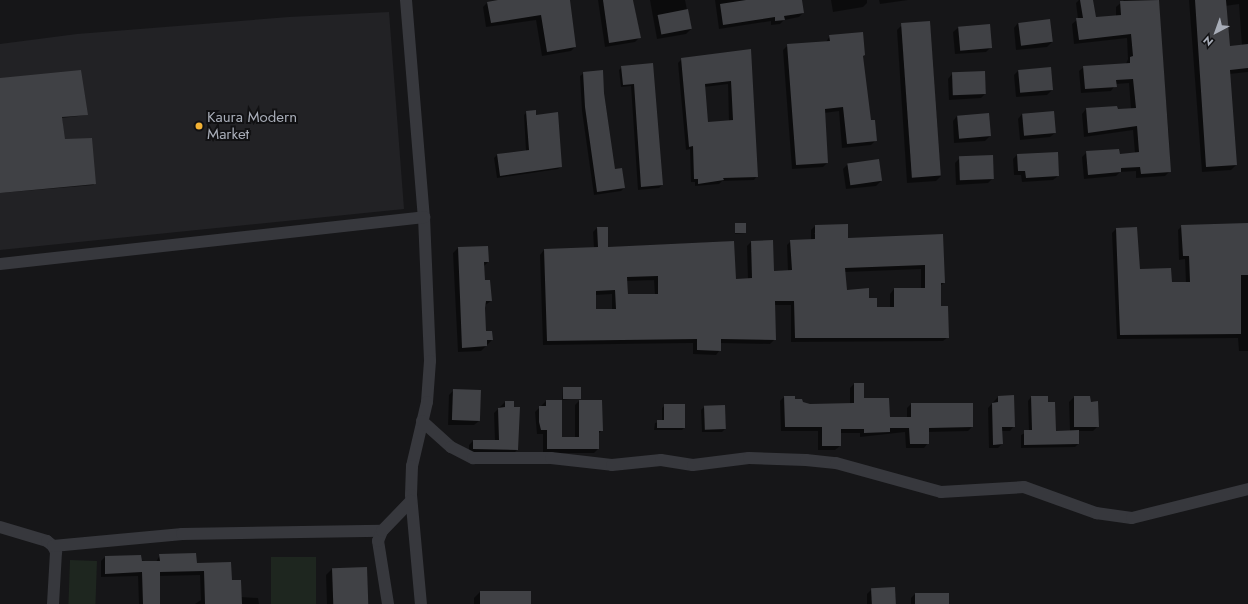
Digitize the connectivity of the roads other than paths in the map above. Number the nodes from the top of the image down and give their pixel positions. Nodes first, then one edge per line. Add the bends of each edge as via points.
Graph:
1 (406, 0) edge
2 (424, 217) junction
3 (0, 264) edge
4 (422, 421) junction
5 (1248, 489) edge
6 (411, 500) junction
7 (0, 527) edge
8 (382, 531) junction
9 (53, 546) junction
10 (53, 604) edge
11 (388, 604) edge
12 (422, 604) edge

1 - 2 street
2 - 3 street
2 - 4 street via 430,361 427,402
4 - 5 street via 451,446 473,458 551,458 612,465 661,460 693,465 749,458 806,460 836,463 941,492 1024,487 1096,513 1132,518
4 - 6 street via 412,466
6 - 8 street
6 - 12 street
7 - 9 street via 47,541
8 - 9 street via 182,534
8 - 11 street via 378,541
9 - 10 street via 56,552

